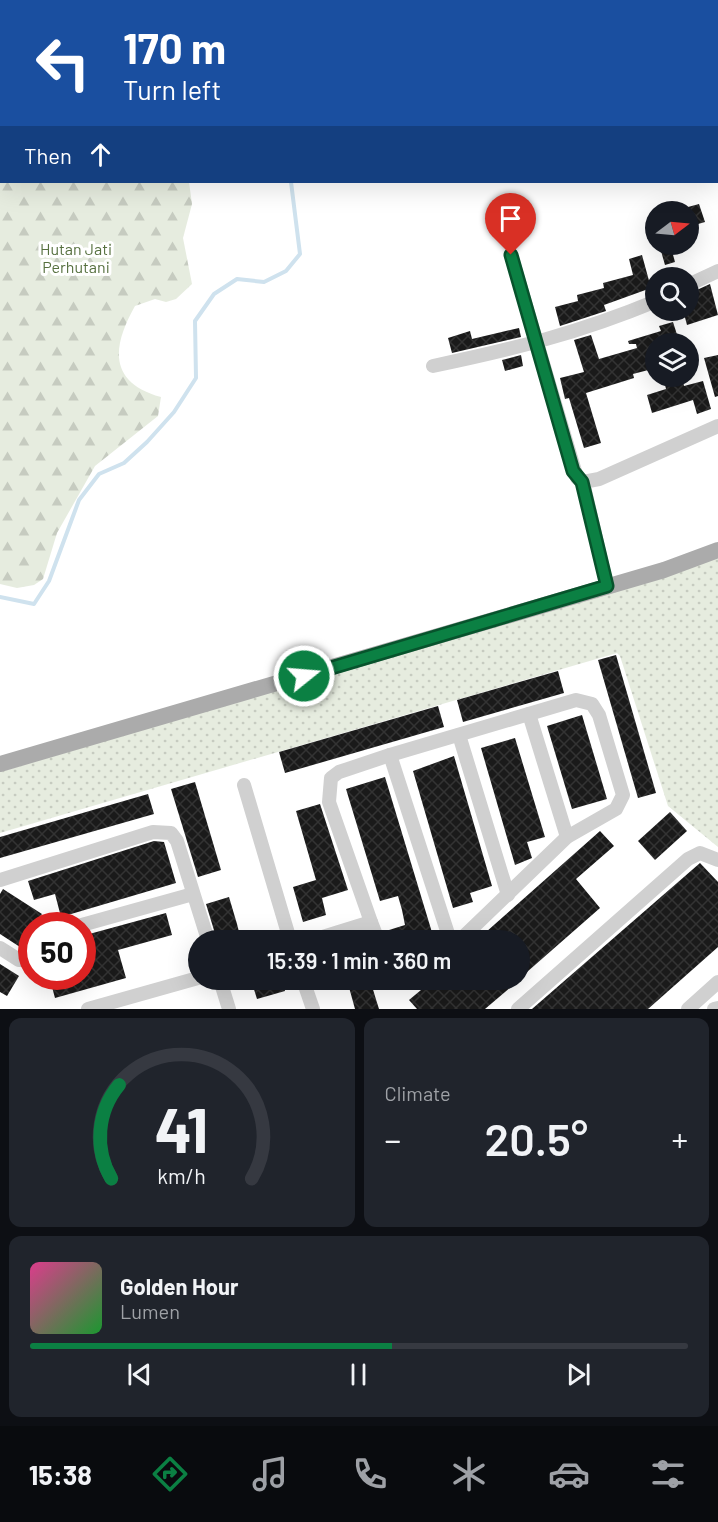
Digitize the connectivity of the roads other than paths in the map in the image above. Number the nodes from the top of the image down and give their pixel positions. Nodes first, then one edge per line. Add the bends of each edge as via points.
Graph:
1 (511, 255) dead end
2 (718, 271) edge
3 (699, 280) edge
4 (645, 306) edge
5 (536, 344) junction
6 (433, 366) dead end
7 (718, 426) edge
8 (582, 482) junction
9 (718, 550) edge
10 (607, 586) junction
11 (529, 714) junction
12 (459, 735) junction
13 (390, 755) junction
14 (0, 764) edge
15 (244, 785) dead end
16 (567, 837) junction
17 (718, 860) edge
18 (0, 880) edge
19 (193, 894) junction
20 (508, 895) junction
21 (96, 921) edge
22 (371, 922) junction
23 (205, 930) edge
24 (287, 930) edge
25 (346, 930) edge
26 (374, 930) edge
27 (447, 930) edge
28 (470, 930) edge
29 (0, 948) edge
30 (18, 959) edge
31 (188, 981) edge
32 (718, 982) edge
33 (223, 990) edge
34 (306, 990) edge
35 (88, 1009) edge
36 (229, 1009) edge
37 (313, 1009) edge
38 (518, 1009) edge
39 (688, 1009) edge

1 - 5 street
2 - 3 street
4 - 5 street
5 - 6 street
5 - 8 street via 573,471
7 - 8 street
8 - 10 street
9 - 10 main road
10 - 14 main road
11 - 12 street
11 - 16 street
11 - 16 street via 576,700 592,704 623,795 616,809
12 - 13 street
12 - 20 street
13 - 22 street via 339,772 328,785 329,802
13 - 27 street
15 - 24 street
16 - 20 street
17 - 38 street via 700,853 688,859
18 - 19 street via 162,831 171,833 177,842
19 - 21 street
19 - 23 street
20 - 28 street
22 - 25 street
22 - 26 street
29 - 30 street
31 - 35 street
32 - 39 street
33 - 36 street
34 - 37 street

